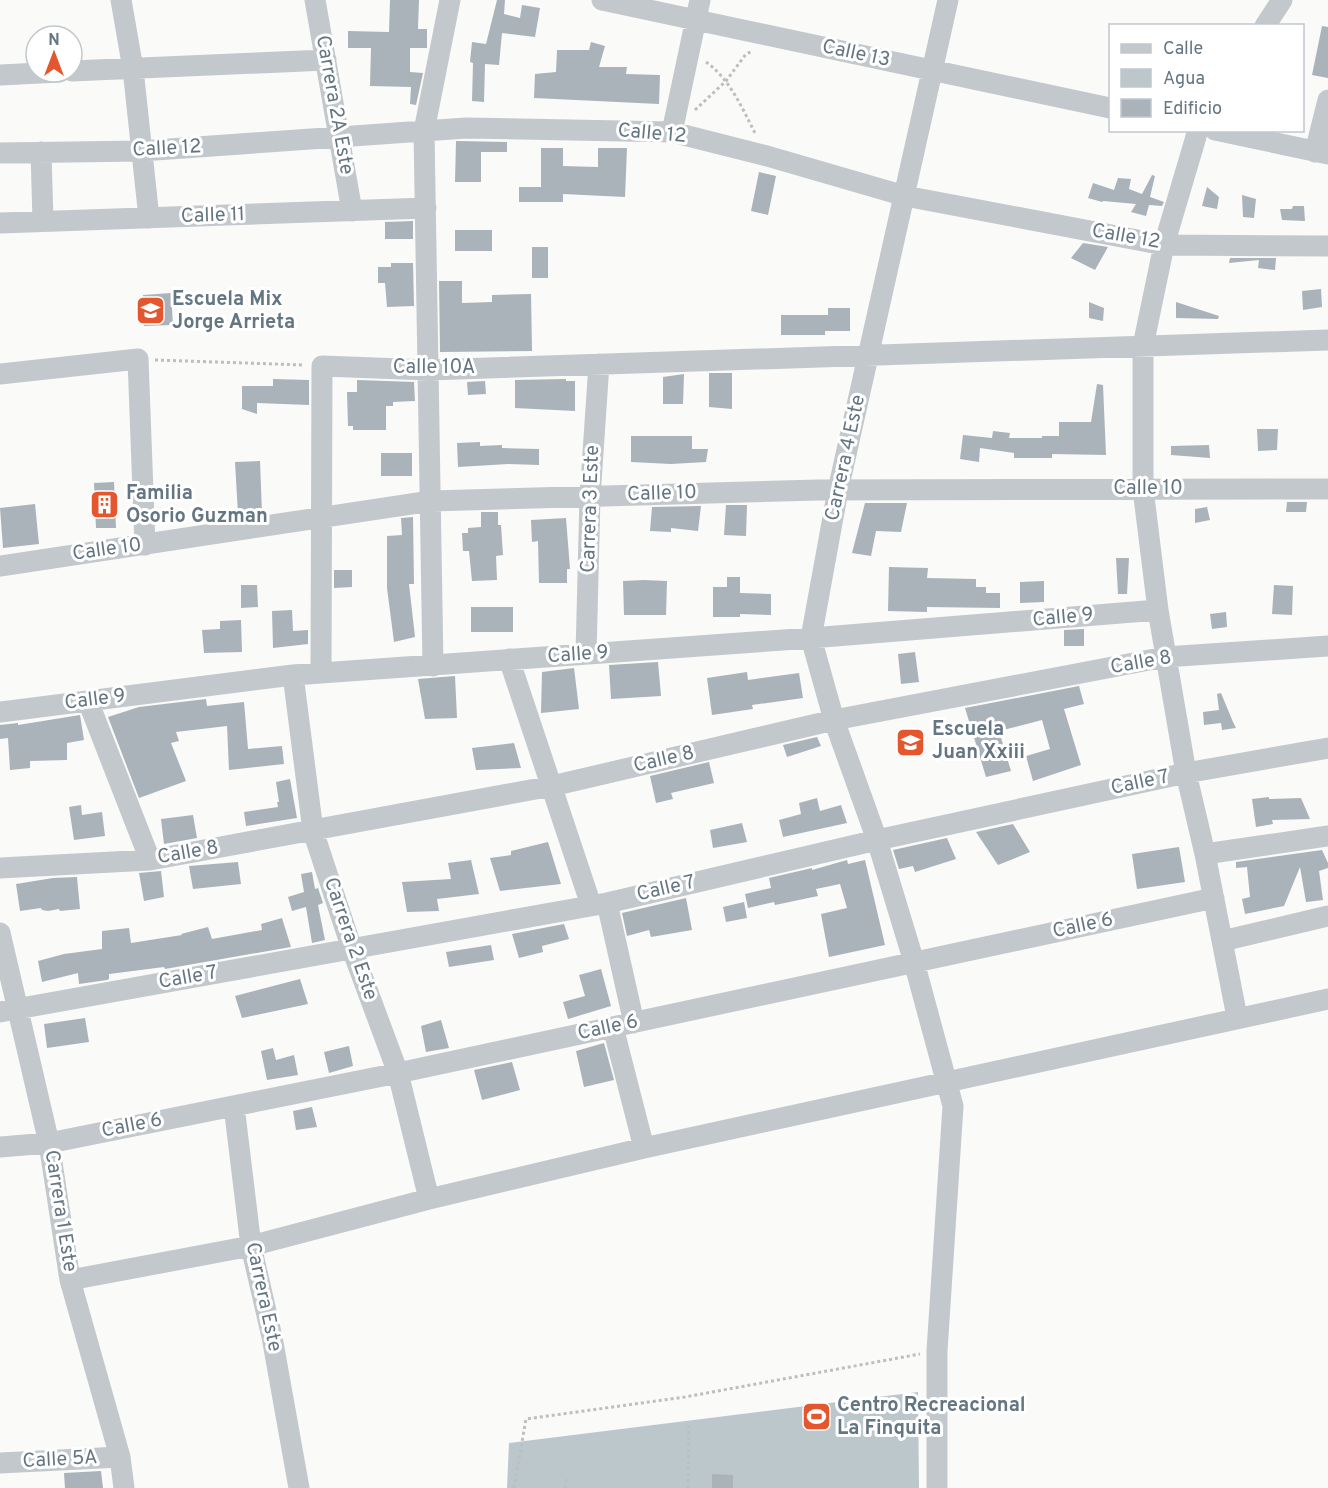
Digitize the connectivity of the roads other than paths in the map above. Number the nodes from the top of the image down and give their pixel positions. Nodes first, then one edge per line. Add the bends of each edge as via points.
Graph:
1 (121, 0) edge
2 (315, 0) edge
3 (450, 0) edge
4 (602, 0) edge
5 (948, 0) edge
6 (1282, 0) edge
7 (698, 10) edge
8 (1266, 24) edge
9 (326, 60) junction
10 (133, 69) junction
11 (933, 70) junction
12 (84, 71) edge
13 (24, 74) edge
14 (0, 75) edge
15 (1328, 100) edge
16 (1109, 108) edge
17 (424, 131) junction
18 (672, 132) junction
19 (1197, 132) edge
20 (1224, 132) edge
21 (340, 137) junction
22 (141, 151) junction
23 (41, 152) junction
24 (0, 153) edge
25 (1321, 153) edge
26 (904, 196) junction
27 (426, 208) junction
28 (352, 211) junction
29 (149, 218) junction
30 (43, 221) junction
31 (0, 223) edge
32 (1164, 245) junction
33 (1328, 246) edge
34 (1328, 340) edge
35 (1143, 346) junction
36 (869, 354) junction
37 (599, 364) junction
38 (429, 370) junction
39 (0, 374) edge
40 (1143, 489) junction
41 (1328, 489) edge
42 (838, 490) junction
43 (590, 496) junction
44 (431, 501) junction
45 (322, 519) junction
46 (145, 545) junction
47 (0, 566) edge
48 (1158, 610) junction
49 (811, 638) junction
50 (1328, 646) edge
51 (586, 654) junction
52 (1165, 657) junction
53 (509, 659) junction
54 (434, 666) junction
55 (321, 673) junction
56 (293, 675) junction
57 (88, 701) junction
58 (0, 712) edge
59 (834, 720) junction
60 (1328, 748) edge
61 (1186, 773) junction
62 (552, 786) junction
63 (313, 831) junction
64 (1328, 836) edge
65 (877, 840) junction
66 (1205, 854) junction
67 (150, 860) junction
68 (0, 868) edge
69 (1214, 898) junction
70 (599, 904) junction
71 (1328, 916) edge
72 (0, 933) edge
73 (1222, 941) junction
74 (352, 948) junction
75 (914, 962) junction
76 (1328, 999) edge
77 (9, 1010) edge
78 (1237, 1017) junction
79 (634, 1023) junction
80 (613, 1027) junction
81 (398, 1072) junction
82 (946, 1082) junction
83 (234, 1106) junction
84 (50, 1143) junction
85 (0, 1147) edge
86 (644, 1148) junction
87 (429, 1199) junction
88 (251, 1246) junction
89 (70, 1280) junction
90 (120, 1457) junction
91 (0, 1463) edge
92 (124, 1488) edge
93 (299, 1488) edge
94 (938, 1488) edge

1 - 10 street
2 - 9 street, Carrera 2A Este
3 - 17 street
4 - 7 street, Calle 13
5 - 11 street, Carrera 4 Este
6 - 8 street
7 - 11 street, Calle 13
7 - 18 street
9 - 10 street
9 - 21 street, Carrera 2A Este
10 - 12 street
10 - 22 street
11 - 16 street, Calle 13
11 - 26 street, Carrera 4 Este
13 - 14 street
15 - 25 street
17 - 18 street, Calle 12 via 466,128
17 - 21 street, Calle 12
17 - 27 street
18 - 26 street, Calle 12
19 - 32 street
20 - 25 street
21 - 22 street, Calle 12
21 - 28 street, Carrera 2A Este
22 - 23 street, Calle 12
22 - 29 street
23 - 24 street, Calle 12
23 - 30 street
26 - 32 street, Calle 12
26 - 36 street, Carrera 4 Este
27 - 28 street, Calle 11
27 - 38 street
28 - 29 street, Calle 11
29 - 30 street, Calle 11
30 - 31 street, Calle 11
32 - 33 street, Calle 12
32 - 35 street
34 - 35 street, Calle 10A
35 - 36 street, Calle 10A
35 - 40 street
36 - 37 street, Calle 10A
36 - 42 street, Carrera 4 Este
37 - 38 street, Calle 10A
37 - 43 street, Carrera 3 Este
38 - 44 street
38 - 45 street, Calle 10A via 322,366
39 - 46 street via 138,359
40 - 41 street, Calle 10
40 - 42 street, Calle 10
40 - 48 street
42 - 43 street, Calle 10
42 - 49 street, Carrera 4 Este
43 - 44 street, Calle 10
43 - 51 street, Carrera 3 Este
44 - 45 street, Calle 10
44 - 54 street
45 - 46 street, Calle 10
45 - 55 street
46 - 47 street, Calle 10
48 - 49 street, Calle 9
48 - 52 street
49 - 51 street, Calle 9
49 - 59 street, Carrera 4 Este
50 - 52 street, Calle 8
51 - 53 street, Calle 9
52 - 59 street, Calle 8
52 - 61 street
53 - 54 street, Calle 9
53 - 62 street
54 - 55 street, Calle 9
55 - 56 street, Calle 9
56 - 57 street, Calle 9
56 - 63 street, Carrera 2 Este
57 - 58 street, Calle 9
57 - 67 street
59 - 62 street, Calle 8
59 - 65 street, Carrera 4 Este
60 - 61 street, Calle 7
61 - 65 street, Calle 7
61 - 66 street
62 - 63 street, Calle 8
62 - 70 street
63 - 67 street, Calle 8
63 - 74 street, Carrera 2 Este
64 - 66 street
65 - 70 street, Calle 7
65 - 75 street, Carrera 4 Este
66 - 69 street
67 - 68 street, Calle 8
69 - 73 street
69 - 75 street, Calle 6
70 - 74 street, Calle 7
70 - 79 street
71 - 73 street
72 - 77 street, Carrera 1 Este
73 - 78 street
74 - 77 street, Calle 7
74 - 81 street, Carrera 2 Este
75 - 79 street, Calle 6
75 - 82 street, Carrera 4 Este
76 - 78 street
77 - 84 street, Carrera 1 Este
78 - 82 street
79 - 80 street, Calle 6
80 - 81 street, Calle 6
80 - 86 street
81 - 83 street, Calle 6
81 - 87 street, Carrera 2 Este
82 - 86 street
82 - 94 street, Carrera 4 Este via 953,1114 937,1351
83 - 84 street, Calle 6
83 - 88 street, Carrera Este
84 - 85 street, Calle 6
84 - 89 street, Carrera 1 Este
86 - 87 street
87 - 88 street
88 - 89 street
88 - 93 street, Carrera Este
89 - 90 street, Carrera 1 Este
90 - 91 street, Calle 5A
90 - 92 street, Carrera 1 Este

